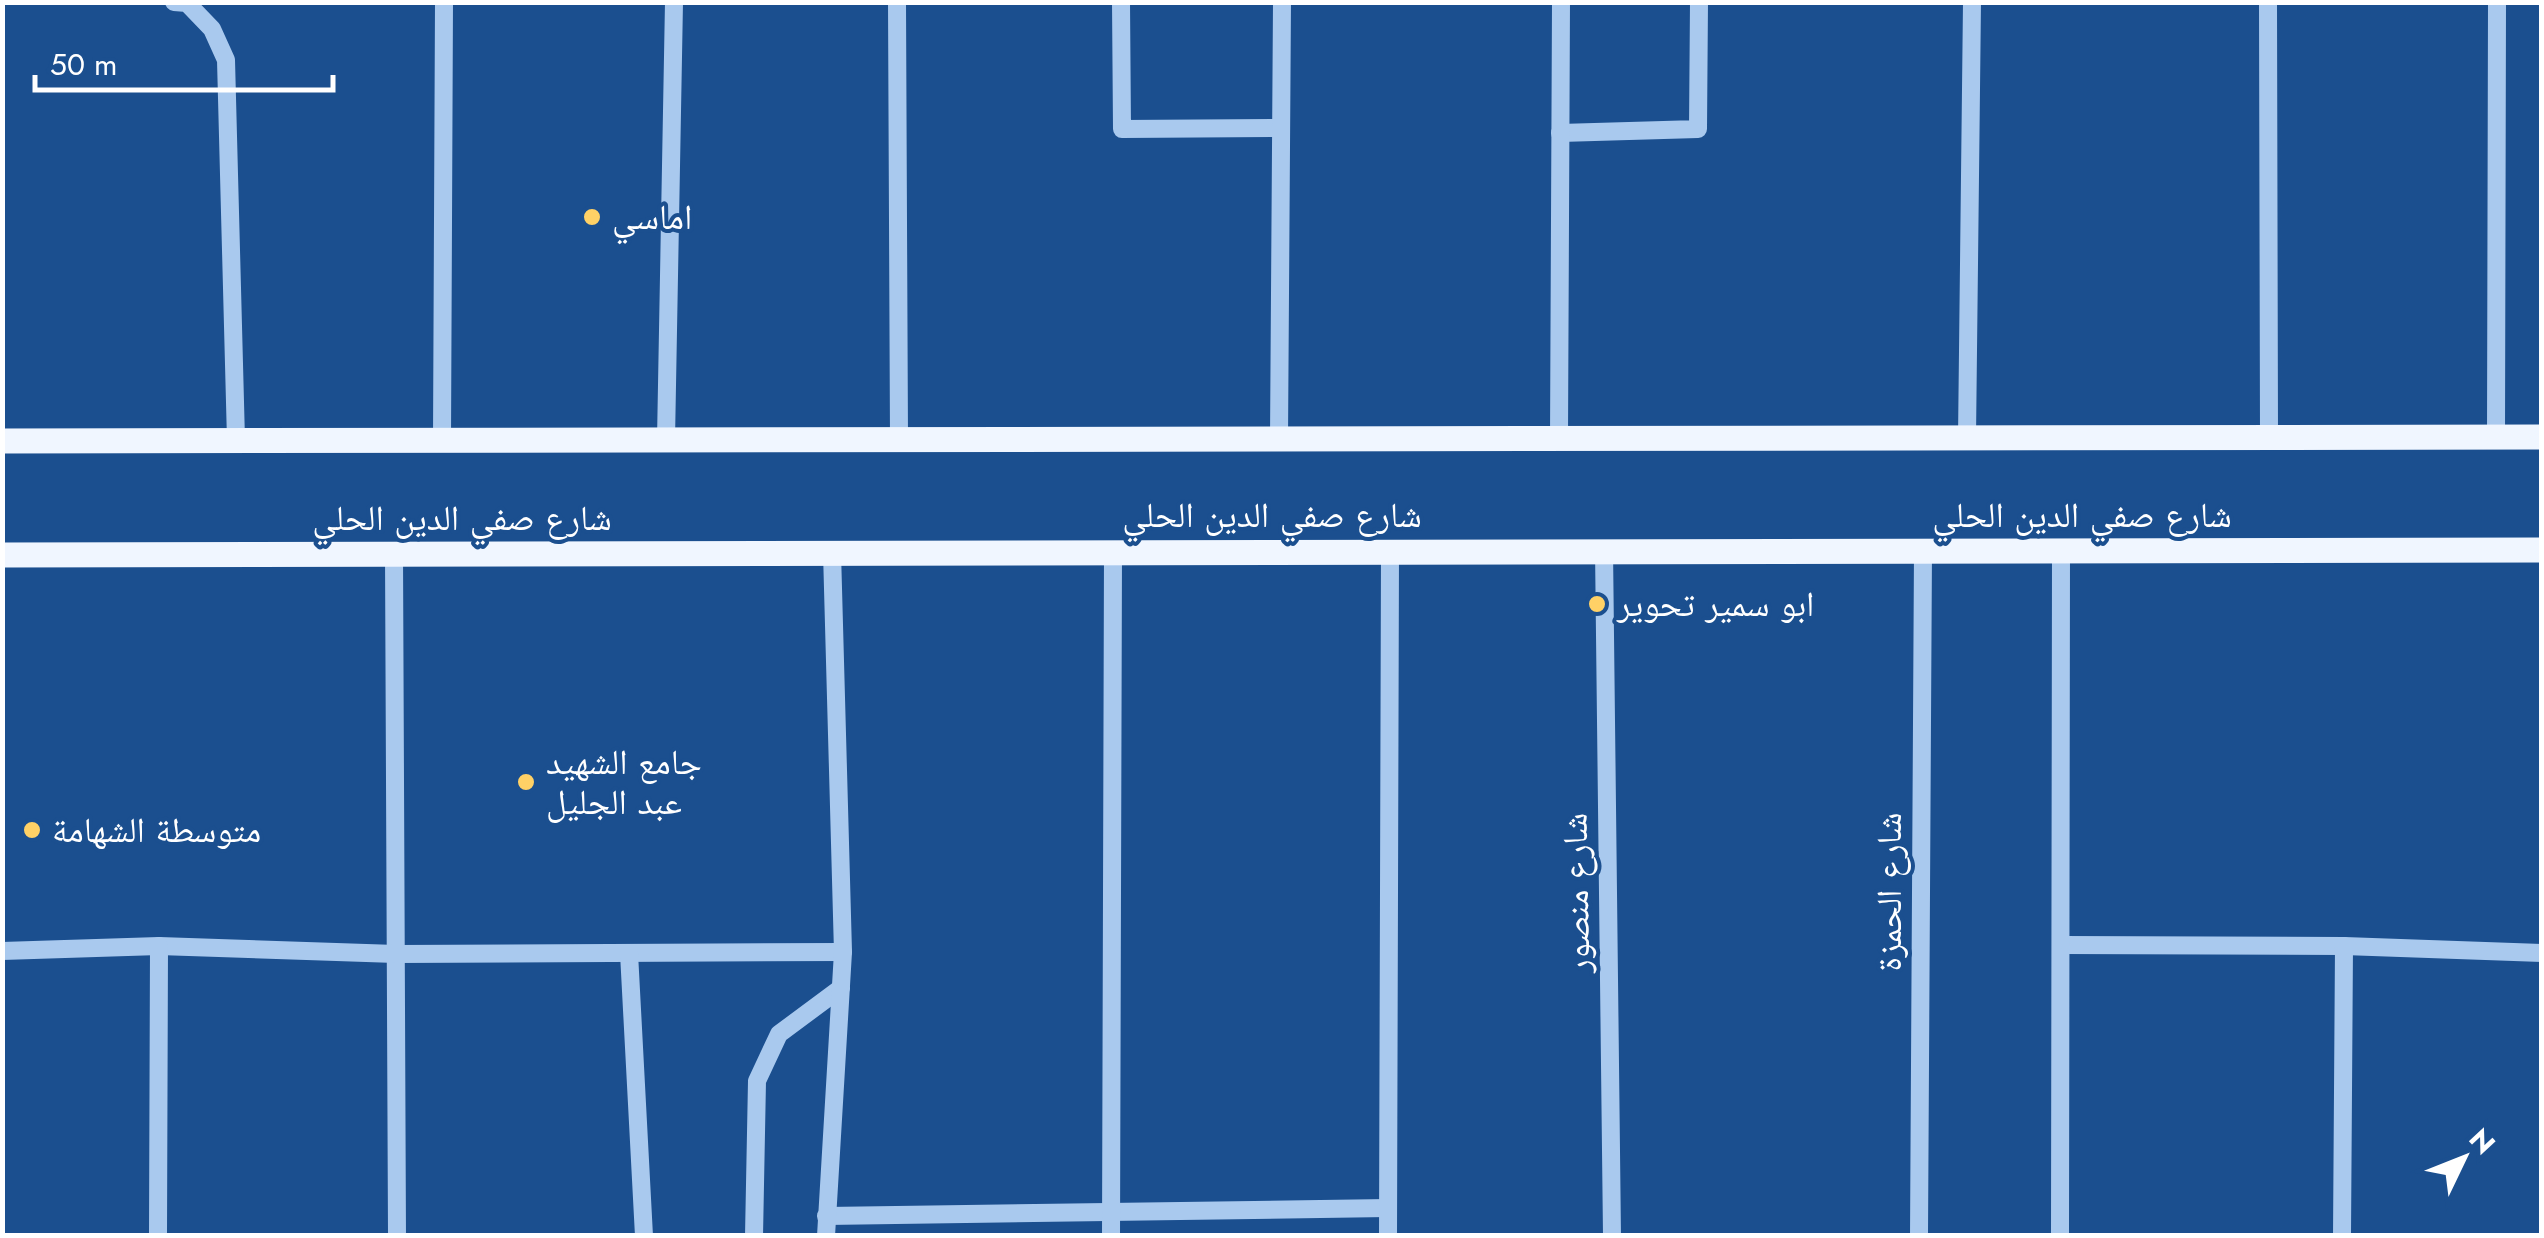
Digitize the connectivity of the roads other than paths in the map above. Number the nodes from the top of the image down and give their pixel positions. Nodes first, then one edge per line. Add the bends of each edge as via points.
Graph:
1 (174, 2) edge
2 (444, 2) edge
3 (674, 2) edge
4 (897, 2) edge
5 (1122, 2) edge
6 (1282, 2) edge
7 (1561, 2) edge
8 (1699, 2) edge
9 (1972, 2) edge
10 (2268, 2) edge
11 (2497, 2) edge
12 (1281, 128) junction
13 (1560, 132) junction
14 (2269, 437) junction
15 (2496, 437) junction
16 (2542, 437) edge
17 (1560, 438) junction
18 (1968, 438) junction
19 (899, 439) junction
20 (1279, 439) junction
21 (2, 440) edge
22 (236, 440) junction
23 (442, 440) junction
24 (666, 440) junction
25 (1604, 549) junction
26 (1113, 550) junction
27 (1390, 550) junction
28 (1923, 550) junction
29 (2061, 550) junction
30 (2542, 550) edge
31 (832, 552) junction
32 (394, 554) junction
33 (2, 555) edge
34 (2060, 945) junction
35 (158, 946) junction
36 (2344, 946) junction
37 (2, 952) edge
38 (843, 952) junction
39 (629, 953) junction
40 (2542, 953) edge
41 (396, 954) junction
42 (841, 988) junction
43 (1388, 1208) junction
44 (1111, 1210) junction
45 (826, 1216) junction
46 (158, 1236) edge
47 (397, 1236) edge
48 (644, 1236) edge
49 (754, 1236) edge
50 (826, 1236) edge
51 (1111, 1236) edge
52 (1388, 1236) edge
53 (1612, 1236) edge
54 (1920, 1236) edge
55 (2060, 1236) edge
56 (2342, 1236) edge

1 - 22 street via 187,3 212,30 226,60
2 - 23 street
3 - 24 street
4 - 19 street
5 - 12 street via 1122,129
6 - 12 street
7 - 13 street
8 - 13 street via 1698,129
9 - 18 street
10 - 14 street
11 - 15 street
12 - 20 street
13 - 17 street
14 - 15 main road
14 - 18 main road
15 - 16 main road
17 - 18 main road
17 - 20 main road
19 - 20 main road
19 - 24 main road
21 - 22 main road
22 - 23 main road
23 - 24 main road
25 - 27 main road, شارع صفي الدين الحلي
25 - 28 main road, شارع صفي الدين الحلي
25 - 53 street, شارع منصور
26 - 27 main road, شارع صفي الدين الحلي
26 - 31 main road, شارع صفي الدين الحلي
26 - 44 street
27 - 43 street
28 - 29 main road, شارع صفي الدين الحلي
28 - 54 street, شارع الحمزة
29 - 30 main road, شارع صفي الدين الحلي
29 - 34 street
31 - 32 main road, شارع صفي الدين الحلي
31 - 38 street
32 - 33 main road, شارع صفي الدين الحلي
32 - 41 street
34 - 36 street
34 - 55 street
35 - 37 street
35 - 41 street
35 - 46 street
36 - 40 street
36 - 56 street
38 - 39 street
38 - 42 street
39 - 41 street
39 - 48 street
41 - 47 street
42 - 45 street
42 - 49 street via 779,1034 757,1082
43 - 44 street
43 - 52 street
44 - 45 street
44 - 51 street
45 - 50 street

